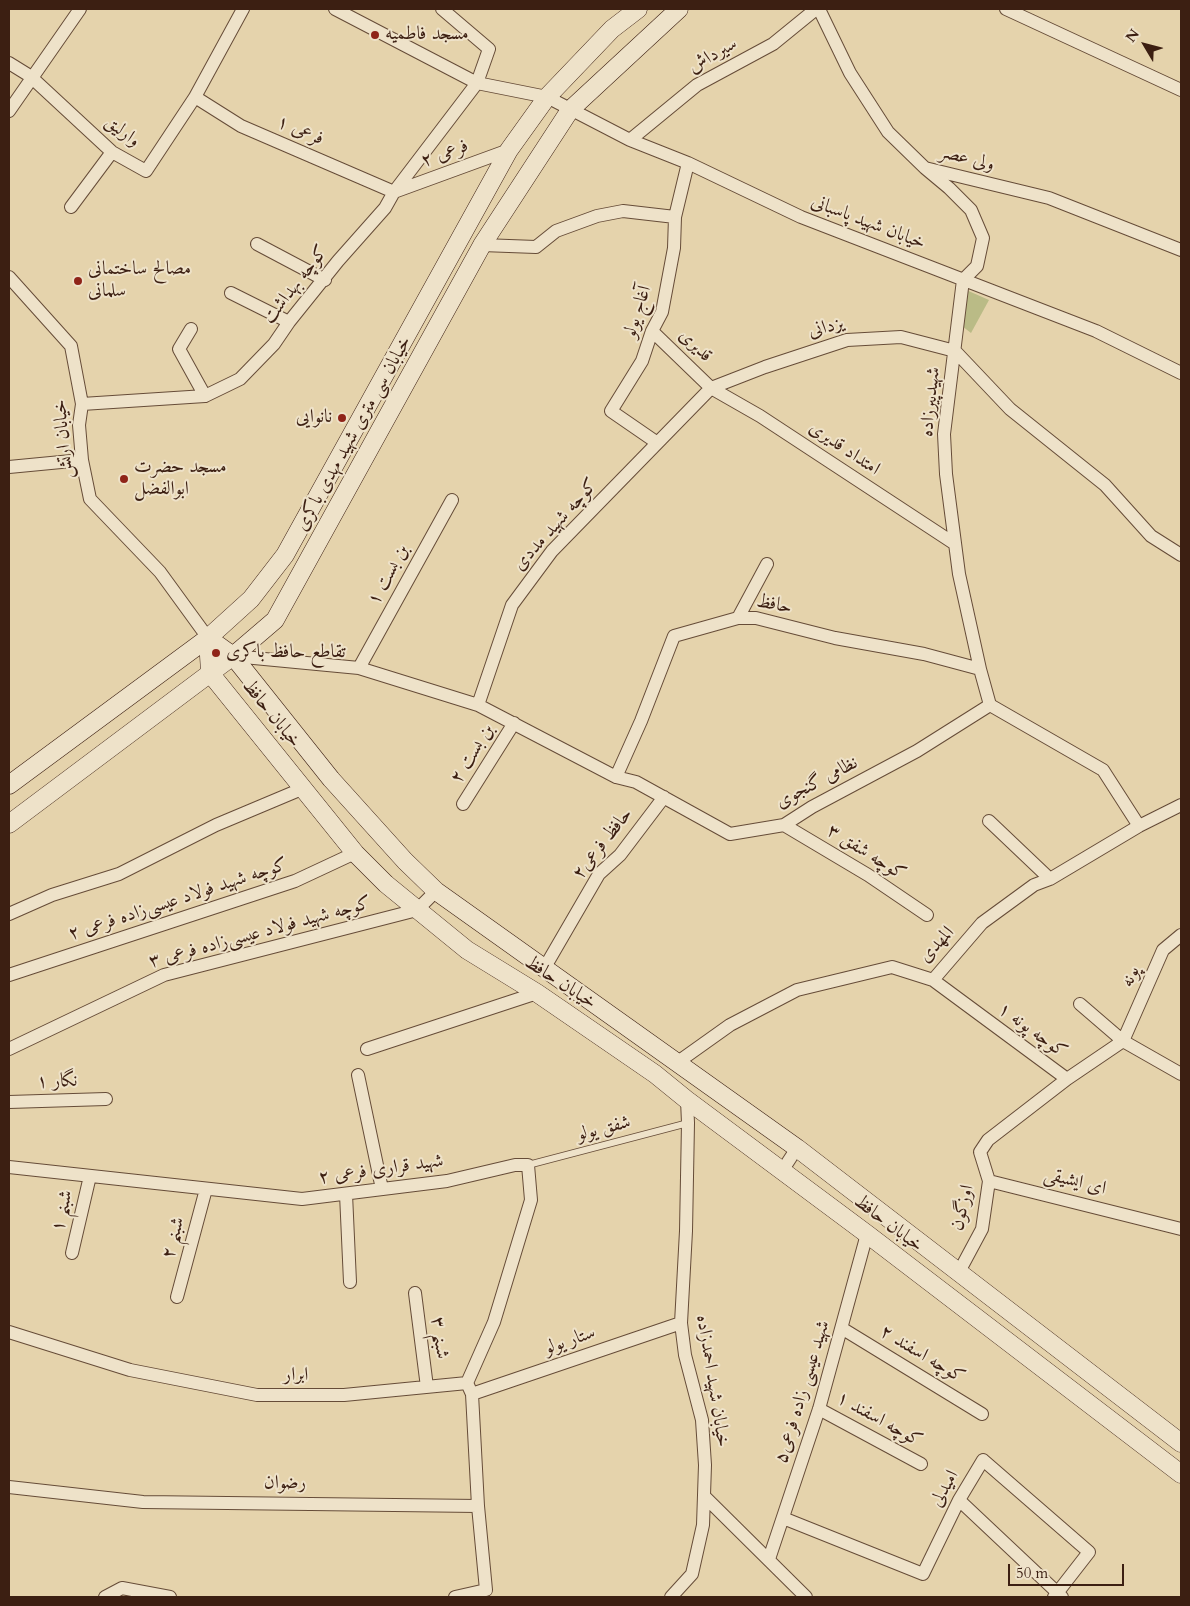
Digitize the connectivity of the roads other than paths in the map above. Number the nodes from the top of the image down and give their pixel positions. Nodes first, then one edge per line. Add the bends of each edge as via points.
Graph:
1 (80, 9) edge
2 (243, 9) edge
3 (335, 9) edge
4 (442, 9) edge
5 (637, 9) edge
6 (679, 9) edge
7 (818, 9) edge
8 (1006, 9) edge
9 (9, 63) edge
10 (30, 76) junction
11 (478, 83) junction
12 (1181, 90) edge
13 (196, 96) junction
14 (547, 97) junction
15 (570, 110) junction
16 (9, 111) edge
17 (630, 140) junction
18 (509, 150) junction
19 (112, 152) junction
20 (688, 163) junction
21 (925, 168) junction
22 (394, 192) junction
23 (71, 207) dead end
24 (675, 217) junction
25 (257, 244) dead end
26 (482, 245) junction
27 (1181, 250) edge
28 (9, 278) edge
29 (324, 280) junction
30 (963, 280) junction
31 (231, 293) dead end
32 (289, 322) junction
33 (191, 329) dead end
34 (652, 330) junction
35 (955, 351) junction
36 (1181, 372) edge
37 (711, 388) junction
38 (205, 396) junction
39 (82, 404) junction
40 (656, 442) junction
41 (82, 460) junction
42 (9, 467) edge
43 (452, 500) dead end
44 (955, 544) junction
45 (1181, 555) edge
46 (768, 564) dead end
47 (738, 618) junction
48 (208, 638) junction
49 (232, 656) junction
50 (359, 668) junction
51 (980, 669) junction
52 (210, 673) junction
53 (478, 704) junction
54 (990, 704) junction
55 (514, 723) junction
56 (616, 776) junction
57 (9, 785) edge
58 (304, 788) junction
59 (664, 797) junction
60 (463, 804) dead end
61 (1181, 805) edge
62 (989, 820) dead end
63 (9, 824) edge
64 (784, 825) junction
65 (1139, 826) junction
66 (355, 853) junction
67 (1050, 879) junction
68 (436, 891) junction
69 (417, 910) junction
70 (9, 914) edge
71 (927, 916) dead end
72 (1181, 935) edge
73 (545, 967) junction
74 (9, 975) edge
75 (933, 980) junction
76 (537, 993) junction
77 (1080, 1004) dead end
78 (1123, 1041) junction
79 (367, 1049) dead end
80 (9, 1050) edge
81 (678, 1062) junction
82 (1181, 1074) edge
83 (358, 1075) dead end
84 (1067, 1079) junction
85 (106, 1099) dead end
86 (686, 1100) junction
87 (9, 1102) edge
88 (688, 1123) junction
89 (797, 1148) junction
90 (528, 1165) junction
91 (9, 1167) edge
92 (782, 1171) junction
93 (90, 1176) junction
94 (989, 1181) junction
95 (206, 1189) junction
96 (382, 1189) junction
97 (346, 1194) junction
98 (1181, 1229) edge
99 (867, 1234) junction
100 (72, 1253) dead end
101 (960, 1270) junction
102 (350, 1282) dead end
103 (415, 1293) dead end
104 (178, 1297) dead end
105 (681, 1323) junction
106 (842, 1329) junction
107 (9, 1332) edge
108 (427, 1387) junction
109 (469, 1389) junction
110 (819, 1409) junction
111 (982, 1414) dead end
112 (1181, 1443) edge
113 (921, 1464) dead end
114 (1181, 1474) edge
115 (9, 1487) edge
116 (704, 1496) junction
117 (959, 1500) junction
118 (478, 1506) junction
119 (784, 1518) junction
120 (769, 1559) junction
121 (1058, 1596) edge
122 (105, 1597) edge
123 (170, 1597) edge
124 (455, 1597) edge
125 (671, 1597) edge
126 (806, 1597) edge

1 - 10 street
2 - 13 street
3 - 11 street, خیابان شهید پاسبانی
4 - 11 street, کوچه بهداشت via 489,49
5 - 14 main road, خیابان سی متری شهید مهدی باکری via 612,29
6 - 15 main road, خیابان سی متری شهید مهدی باکری
7 - 17 street, سیرداش via 773,44 697,85
7 - 21 street, ولی عصر via 850,73 888,132
8 - 12 street
9 - 10 street, وارلیق
10 - 16 street
10 - 19 street, وارلیق
11 - 14 street, خیابان شهید پاسبانی
11 - 22 street, کوچه بهداشت
13 - 19 street, وارلیق via 146,171
13 - 22 street, فرعی ۱ via 241,126
14 - 15 street, خیابان شهید پاسبانی
14 - 18 main road, خیابان سی متری شهید مهدی باکری
15 - 17 street, خیابان شهید پاسبانی
15 - 26 main road, خیابان سی متری شهید مهدی باکری
17 - 20 street, خیابان شهید پاسبانی
18 - 22 street, فرعی ۲
18 - 48 main road, خیابان سی متری شهید مهدی باکری via 285,555 252,599
19 - 23 street
20 - 24 street, آغاج یولو
20 - 30 street, خیابان شهید پاسبانی via 801,217
21 - 27 street, ولی عصر via 1049,198
21 - 30 street via 971,210 983,238 977,266
22 - 29 street, کوچه بهداشت via 385,208
24 - 26 street via 622,211 556,231 536,247
24 - 34 street, آغاج یولو via 674,248 662,312
25 - 29 street
26 - 49 main road, خیابان سی متری شهید مهدی باکری via 276,620
28 - 39 street, خیابان ارتش via 71,346
29 - 32 street, کوچه بهداشت
30 - 35 street
30 - 36 street, خیابان شهید پاسبانی via 1096,331
31 - 32 street
32 - 38 street, کوچه بهداشت via 274,344 240,379
33 - 38 street via 179,349
34 - 37 street, قدیری
34 - 40 street, آغاج یولو via 642,361 611,411
35 - 37 street, یزدانی via 901,337 847,340
35 - 44 street, شهیدپیرزاده via 944,434
35 - 45 street, شهیدپیرزاده via 1010,409 1105,485 1151,536
37 - 40 street, کوچه شهید مددی
37 - 44 street, امتداد قدیری via 760,416
38 - 39 street, کوچه بهداشت
39 - 41 street, خیابان ارتش via 78,425
40 - 53 street, کوچه شهید مددی via 552,551 512,605
41 - 42 street
41 - 48 street, خیابان ارتش via 90,499 160,572
43 - 50 street, بن بست ۱
44 - 51 street, شهیدپیرزاده
46 - 47 street
47 - 51 street, حافظ via 756,618
47 - 56 street, حافظ via 674,636
48 - 49 main road, خیابان حافظ
48 - 52 main road
48 - 57 main road, خیابان سی متری شهید مهدی باکری
49 - 50 street
49 - 52 main road, خیابان سی متری شهید مهدی باکری
49 - 68 main road, خیابان حافظ via 331,779
50 - 53 street
51 - 54 street
52 - 58 main road, خیابان حافظ
52 - 63 main road, خیابان سی متری شهید مهدی باکری
53 - 55 street, نظامی گنجوی
54 - 64 street, نظامی گنجوی via 917,751
54 - 65 street via 1103,770
55 - 56 street, نظامی گنجوی
55 - 60 street, بن بست ۲
56 - 59 street, نظامی گنجوی via 636,782
58 - 66 main road, خیابان حافظ
58 - 70 street via 216,825 119,874 52,895
59 - 64 street, نظامی گنجوی via 730,834
59 - 73 street, حافظ فرعی۲ via 620,855 599,874
61 - 65 street, المهدی
62 - 67 street
64 - 71 street, کوچه شفق ۳ via 868,875
65 - 67 street, المهدی
66 - 69 main road, خیابان حافظ
66 - 74 street, کوچه شهید فولاد عیسی‌زاده فرعی ۲ via 295,882
67 - 75 street, المهدی via 1034,884 982,923
68 - 69 street
68 - 73 main road, خیابان حافظ
69 - 76 main road, خیابان حافظ via 467,950
69 - 80 street, کوچه شهید فولاد عیسی‌زاده فرعی ۳ via 164,975
72 - 78 street, پونه via 1164,950
73 - 81 main road, خیابان حافظ
75 - 81 street, المهدی via 892,967 797,990 730,1025
75 - 84 street, کوچه پونه ۱
76 - 79 street
76 - 86 main road, خیابان حافظ via 647,1068
77 - 78 street
78 - 82 street
78 - 84 street
81 - 89 main road, خیابان حافظ
83 - 96 street
84 - 94 street, کوچه پونه ۱ via 988,1140 980,1152
85 - 87 street, نگار ۱
86 - 88 street, خیابان شهید احمدزاده
86 - 92 main road, خیابان حافظ
88 - 90 lane, شفق یولو
88 - 105 street, خیابان شهید احمدزاده
89 - 92 street
89 - 101 main road, خیابان حافظ
90 - 96 street, شهید قراری فرعی ۲ via 515,1165 447,1181
90 - 109 street via 531,1200 494,1322
91 - 93 street, شهید قراری فرعی ۲
92 - 99 main road, خیابان حافظ
93 - 95 street, شهید قراری فرعی ۲
93 - 100 street, شبنم ۱
94 - 98 street, ای ایشیقی
94 - 101 street, اوزگون via 982,1229
95 - 97 street, شهید قراری فرعی ۲ via 302,1199
95 - 104 street, شبنم ۲
96 - 97 street, شهید قراری فرعی ۲
97 - 102 street
99 - 106 street, شهید عیسی زاده فرعی۵
99 - 114 main road, خیابان حافظ
101 - 112 main road, خیابان حافظ
103 - 108 street, شبنم ۳
105 - 109 street, ستار یولو
105 - 116 street, خیابان شهید احمدزاده via 685,1355 702,1420
106 - 110 street, شهید عیسی زاده فرعی۵
106 - 111 street, کوچه اسفند ۲
107 - 108 street, ابرار via 130,1370 257,1394 344,1395
108 - 109 street, ابرار
109 - 118 street
110 - 113 street, کوچه اسفند ۱
110 - 119 street, شهید عیسی زاده فرعی۵
115 - 118 street, رضوان via 143,1502
116 - 120 street
116 - 125 street, خیابان شهید احمدزاده via 703,1525 692,1574
117 - 119 street, امیدلی via 923,1574
117 - 121 street
117 - 121 street, امیدلی via 983,1460 1090,1552
118 - 124 street via 486,1590
119 - 120 street, شهید عیسی زاده فرعی۵
120 - 126 street
122 - 123 street via 122,1588

